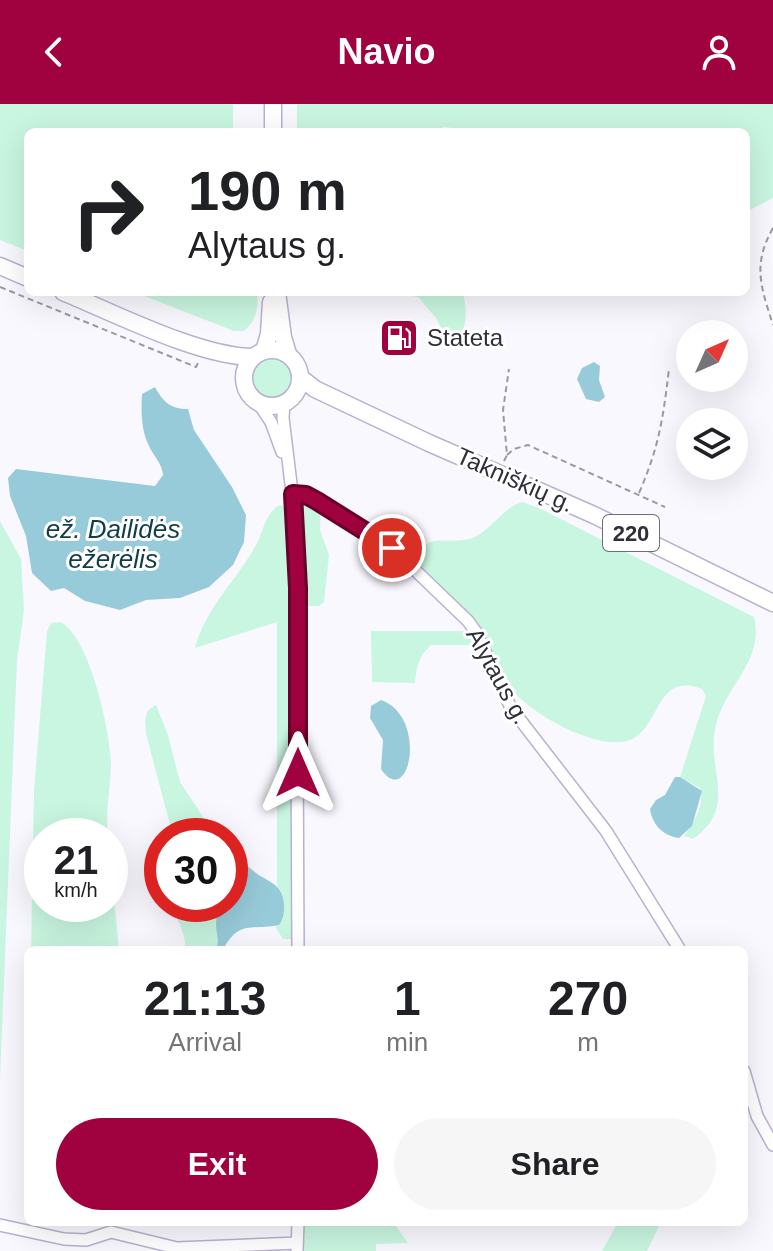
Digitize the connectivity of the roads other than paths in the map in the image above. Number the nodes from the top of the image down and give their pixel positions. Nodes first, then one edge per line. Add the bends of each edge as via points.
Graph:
1 (273, 104) edge
2 (273, 128) edge
3 (0, 266) edge
4 (24, 276) edge
5 (73, 296) edge
6 (274, 296) edge
7 (275, 296) edge
8 (171, 336) junction
9 (258, 354) junction
10 (288, 354) junction
11 (244, 377) junction
12 (301, 378) junction
13 (288, 400) junction
14 (257, 401) junction
15 (429, 443) junction
16 (290, 475) junction
17 (293, 494) junction
18 (773, 603) edge
19 (298, 946) edge
20 (678, 946) edge
21 (748, 1085) edge
22 (773, 1145) edge
23 (0, 1225) edge
24 (298, 1226) edge
25 (297, 1247) edge

1 - 2 main road
3 - 4 main road
5 - 8 main road
6 - 9 main road via 269,334
7 - 10 main road
8 - 9 main road via 236,357
8 - 11 main road
9 - 10 main road via 276,349
9 - 11 main road via 246,366
10 - 12 main road
11 - 14 main road
12 - 13 main road
12 - 15 main road, 220
13 - 14 main road, 220 via 275,406
13 - 15 main road, 220 via 311,397
13 - 16 street via 283,418
14 - 16 street via 271,422
15 - 18 main road, Takniškių g. / 220 via 594,515
16 - 17 street
17 - 19 street
17 - 20 street, Alytaus g. via 306,495 392,548 468,621 511,708 606,831
21 - 22 street
23 - 25 street via 64,1239 86,1240 111,1232 177,1248
24 - 25 street

